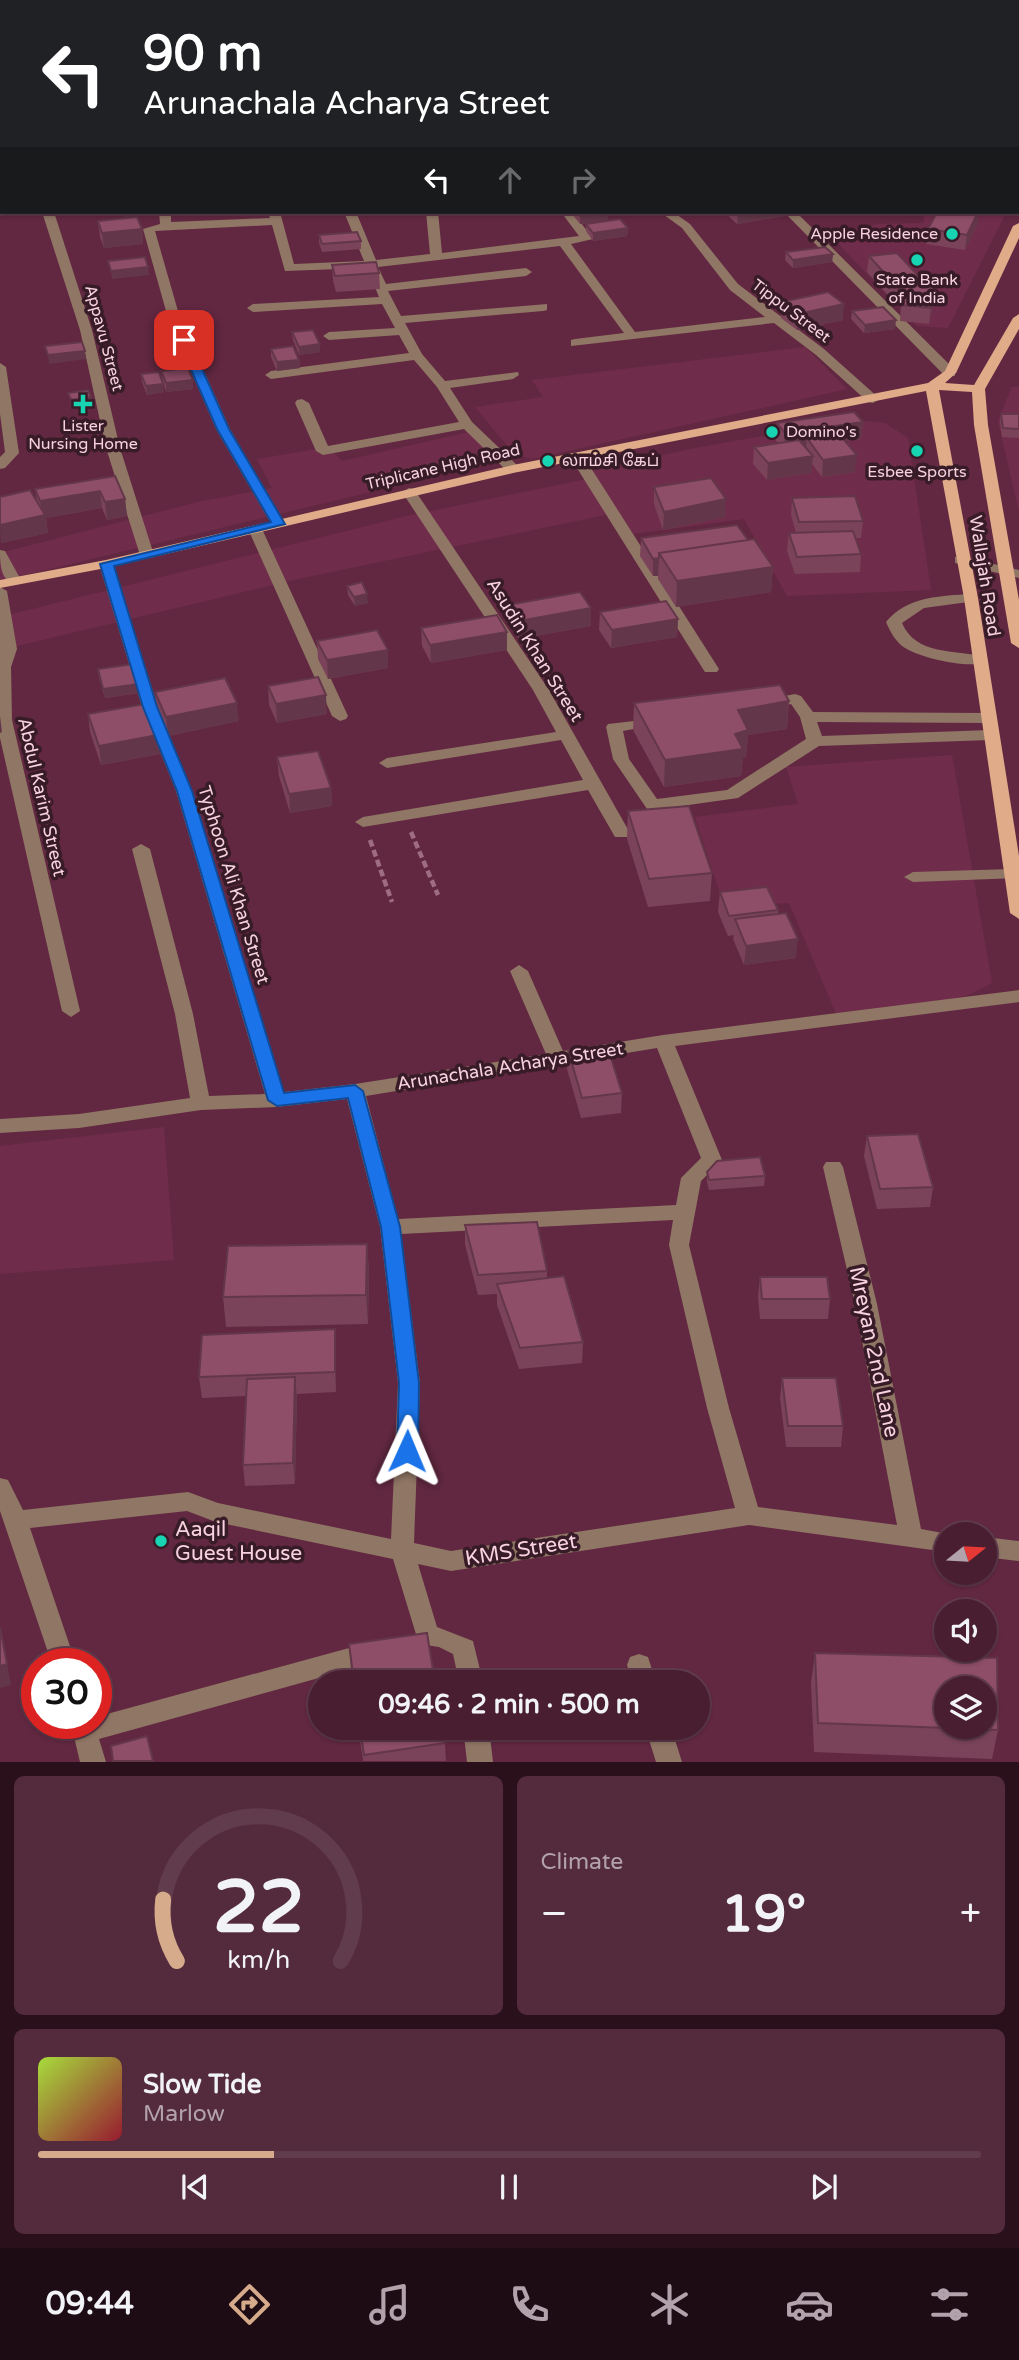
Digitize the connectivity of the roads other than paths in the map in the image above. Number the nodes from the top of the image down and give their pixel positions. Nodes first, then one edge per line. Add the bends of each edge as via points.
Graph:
1 (49, 214) edge
2 (351, 214) edge
3 (432, 214) edge
4 (568, 214) edge
5 (669, 214) edge
6 (792, 214) edge
7 (276, 216) edge
8 (165, 219) edge
9 (1019, 226) edge
10 (563, 242) junction
11 (436, 256) junction
12 (374, 264) junction
13 (526, 272) dead end
14 (384, 294) junction
15 (543, 307) dead end
16 (253, 308) dead end
17 (776, 319) junction
18 (1018, 323) edge
19 (401, 325) junction
20 (631, 335) junction
21 (329, 336) dead end
22 (575, 343) dead end
23 (417, 356) junction
24 (0, 367) edge
25 (950, 373) junction
26 (271, 375) dead end
27 (513, 375) dead end
28 (442, 385) junction
29 (932, 386) junction
30 (978, 389) junction
31 (873, 399) junction
32 (302, 403) dead end
33 (467, 424) junction
34 (577, 457) junction
35 (0, 465) edge
36 (513, 469) junction
37 (409, 492) junction
38 (278, 524) junction
39 (255, 529) junction
40 (0, 554) edge
41 (147, 555) junction
42 (960, 560) junction
43 (106, 564) junction
44 (1012, 572) edge
45 (7, 582) edge
46 (0, 591) edge
47 (971, 598) junction
48 (1019, 643) edge
49 (979, 660) junction
50 (711, 669) dead end
51 (743, 707) edge
52 (340, 716) dead end
53 (808, 717) junction
54 (987, 718) junction
55 (666, 719) edge
56 (565, 735) junction
57 (990, 735) junction
58 (814, 741) junction
59 (387, 763) dead end
60 (8, 770) edge
61 (592, 784) junction
62 (363, 822) road end
63 (621, 833) dead end
64 (141, 849) dead end
65 (1012, 874) junction
66 (913, 877) dead end
67 (1019, 913) edge
68 (519, 971) dead end
69 (1019, 996) edge
70 (71, 1011) dead end
71 (663, 1041) junction
72 (557, 1058) junction
73 (355, 1091) junction
74 (277, 1100) junction
75 (201, 1103) junction
76 (0, 1126) edge
77 (833, 1167) dead end
78 (684, 1212) junction
79 (390, 1227) junction
80 (0, 1487) edge
81 (749, 1515) junction
82 (16, 1520) junction
83 (911, 1538) junction
84 (934, 1541) edge
85 (402, 1549) junction
86 (998, 1549) edge
87 (1019, 1551) edge
88 (428, 1637) junction
89 (59, 1648) edge
90 (469, 1670) edge
91 (112, 1720) edge
92 (88, 1739) edge
93 (477, 1740) edge
94 (663, 1740) edge
95 (93, 1762) edge
96 (480, 1762) edge
97 (669, 1762) edge

1 - 41 street, Appavu Street via 86,330 113,448
2 - 12 street
3 - 11 street
4 - 10 street via 587,239
5 - 17 street, Tippu Street via 686,226 734,287
6 - 25 street
7 - 8 street
7 - 12 street via 289,268
8 - 38 street via 149,229 174,318 223,429
9 - 25 main road
10 - 11 street
10 - 20 street
11 - 12 street
12 - 14 street
13 - 14 street
14 - 16 street
14 - 19 street
15 - 19 street
17 - 20 street
17 - 31 street, Tippu Street
18 - 30 main road
19 - 21 street
19 - 23 street
20 - 22 street
23 - 26 street
23 - 28 street
24 - 35 street via 12,453
25 - 29 main road
27 - 28 street
28 - 33 street
29 - 30 main road, Triplicane High Road
29 - 31 main road, Triplicane High Road
29 - 42 main road, Wallajah Road via 953,492
30 - 44 main road, Wallajah Road via 981,425
31 - 34 main road, Triplicane High Road
32 - 33 street via 323,452
33 - 36 street
34 - 36 main road, Triplicane High Road
34 - 50 street
36 - 37 main road, Triplicane High Road
37 - 38 main road, Triplicane High Road
37 - 56 street, Asudin Khan Street via 541,690
38 - 39 main road, Triplicane High Road
39 - 41 main road, Triplicane High Road
39 - 52 street
40 - 45 street
41 - 43 main road, Triplicane High Road
42 - 44 street
42 - 47 main road, Wallajah Road
43 - 45 main road, Triplicane High Road
43 - 74 street, Typhoon Ali Khan Street via 150,707 184,791
44 - 48 main road, Wallajah Road
46 - 60 street, Abdul Karim Street via 9,649 3,667
47 - 49 main road, Wallajah Road
47 - 49 street via 918,605 904,610 894,622 897,634 914,647
49 - 54 main road, Wallajah Road
51 - 53 street via 795,699
53 - 54 street
53 - 58 street
54 - 57 main road, Wallajah Road
55 - 58 street via 614,727 621,759 653,805 732,794
56 - 59 street
56 - 61 street, Asudin Khan Street
57 - 58 street
57 - 65 main road, Wallajah Road
60 - 70 street, Abdul Karim Street
61 - 62 street
61 - 63 street, Asudin Khan Street
64 - 75 street via 184,1014
65 - 66 street
65 - 67 main road, Wallajah Road
68 - 72 street
69 - 71 street, Arunachala Acharya Street
71 - 72 street, Arunachala Acharya Street
71 - 78 street via 712,1160 691,1178
72 - 73 street, Arunachala Acharya Street
73 - 74 street, Arunachala Acharya Street
73 - 79 street
74 - 75 street, Arunachala Acharya Street
75 - 76 street, Arunachala Acharya Street via 79,1121
77 - 83 street, Mreyan 2nd Lane via 866,1304
78 - 79 street
78 - 81 street via 679,1245
79 - 85 street via 409,1383
80 - 82 street
81 - 83 street, KMS Street
81 - 85 street, KMS Street via 452,1561
82 - 85 street, KMS Street via 188,1502 216,1512
82 - 89 street
83 - 84 street, KMS Street
85 - 88 street
86 - 87 street
88 - 90 street via 442,1637 464,1648
88 - 91 street
92 - 95 street
93 - 96 street
94 - 97 street

